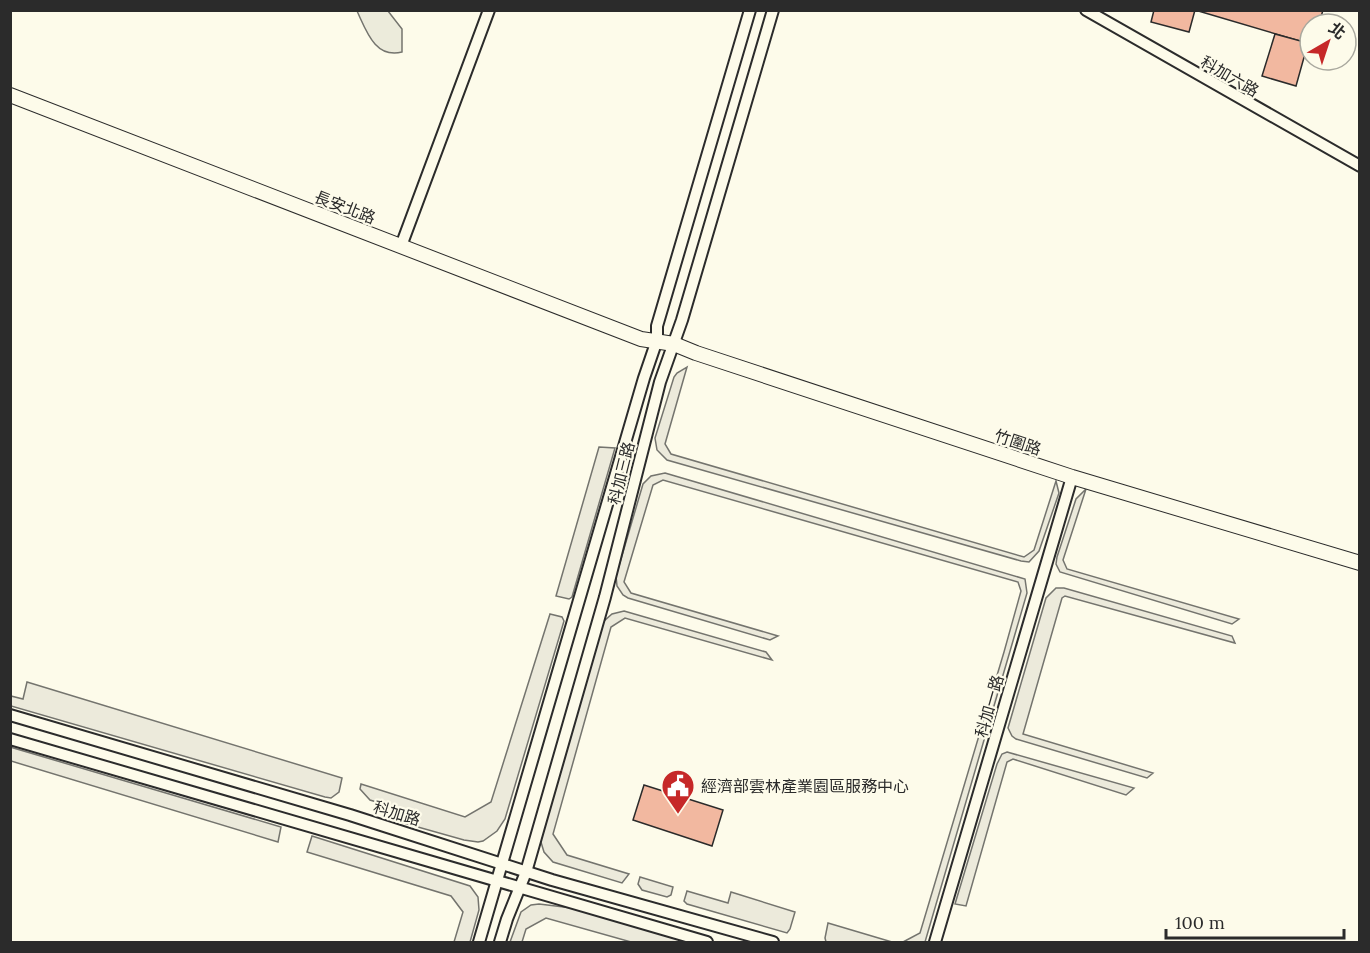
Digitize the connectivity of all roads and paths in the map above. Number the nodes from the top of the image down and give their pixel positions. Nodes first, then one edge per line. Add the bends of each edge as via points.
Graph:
1 (489, 10) edge
2 (750, 10) edge
3 (773, 10) edge
4 (1086, 10) edge
5 (10, 95) edge
6 (1359, 166) edge
7 (401, 246) junction
8 (667, 343) junction
9 (1072, 477) junction
10 (1359, 563) edge
11 (10, 715) edge
12 (10, 739) edge
13 (501, 865) junction
14 (526, 872) junction
15 (496, 881) junction
16 (519, 889) junction
17 (479, 942) edge
18 (500, 942) edge
19 (707, 942) edge
20 (773, 942) edge
21 (935, 942) edge

1 - 7 street
2 - 8 street, 科加三路 via 657,326
3 - 8 street, 科加三路
4 - 6 street, 科加六路
5 - 7 street, 長安北路
7 - 8 street, 長安北路 via 640,339
8 - 9 street, 竹圍路
8 - 13 street, 科加三路 via 644,378
8 - 14 street, 科加三路 via 605,597
9 - 10 street, 竹圍路
9 - 21 street, 科加一路
11 - 13 street, 科加路 via 350,814
12 - 15 street
13 - 14 street, 科加路
13 - 15 street, 科加三路
14 - 16 street, 科加三路
14 - 20 street, 科加路
15 - 16 street
15 - 17 street, 科加三路
16 - 18 street, 科加三路
16 - 19 street

